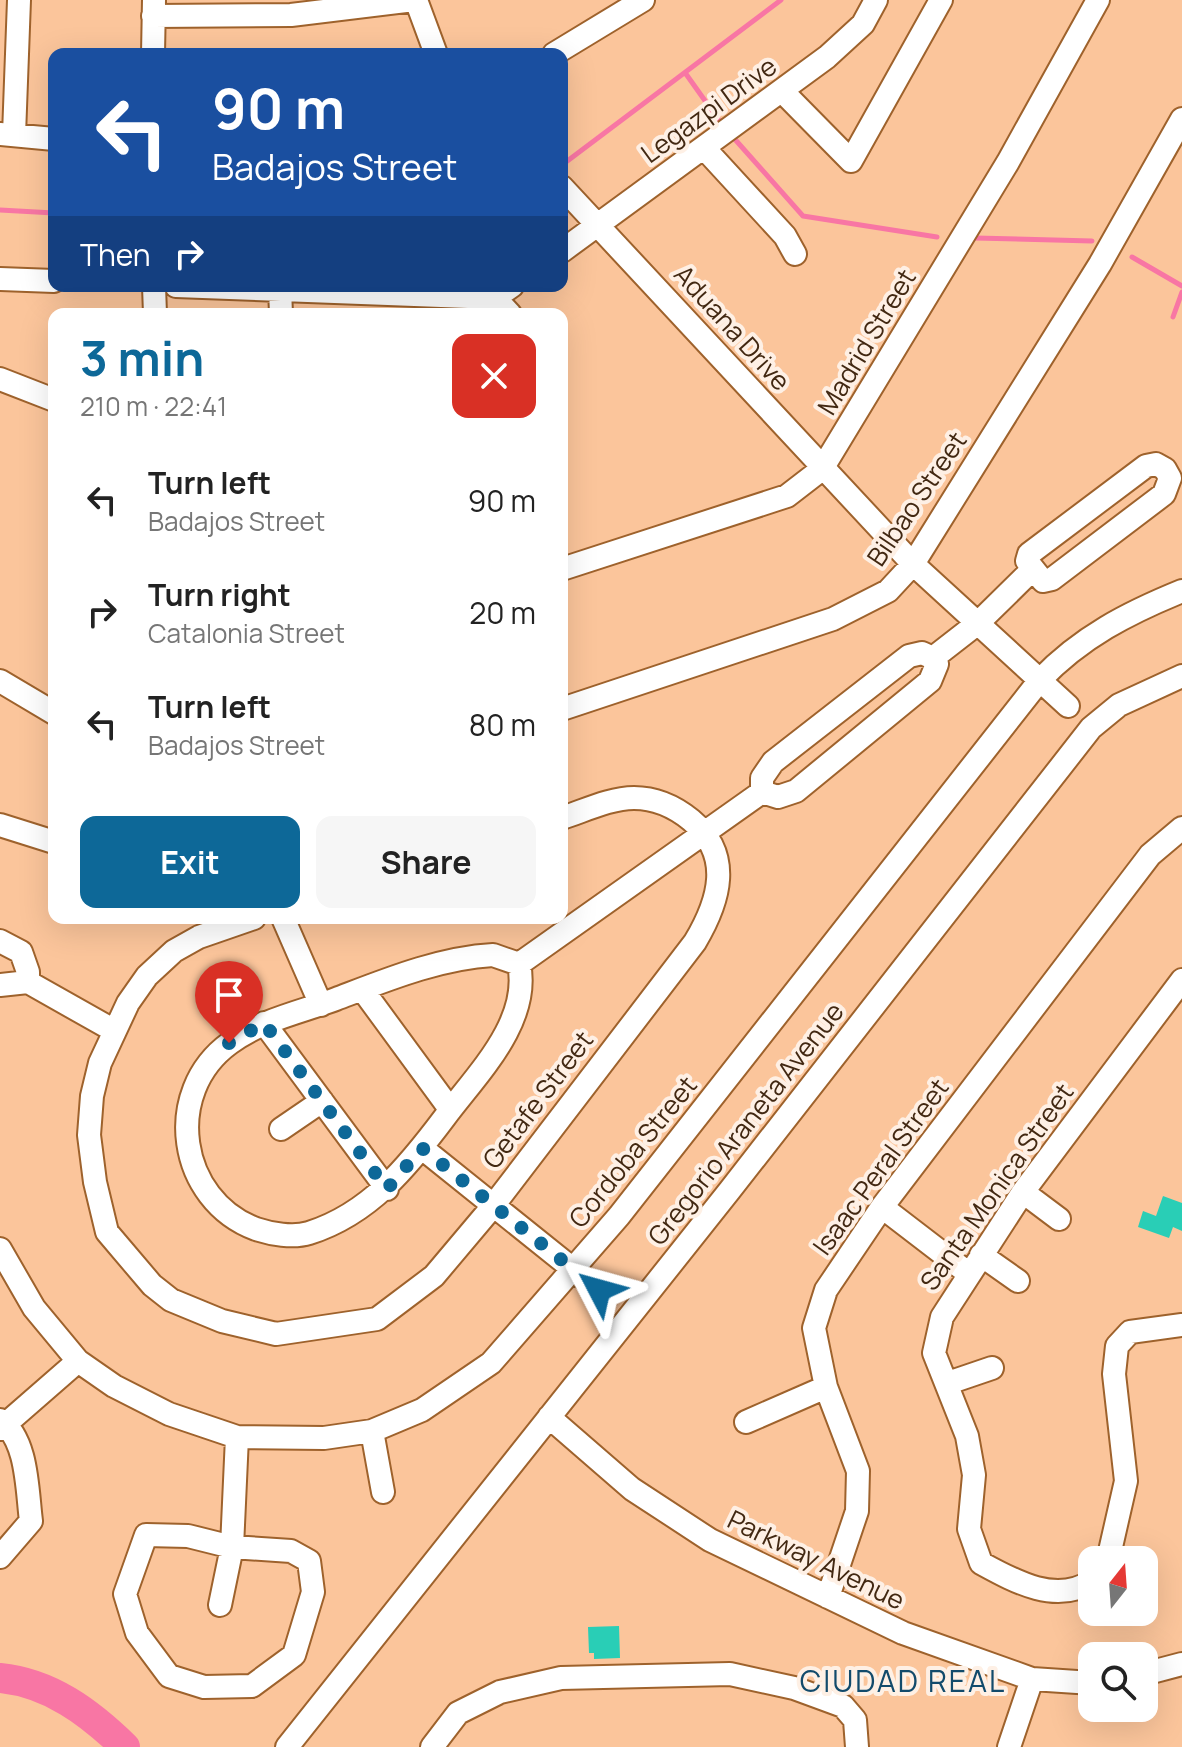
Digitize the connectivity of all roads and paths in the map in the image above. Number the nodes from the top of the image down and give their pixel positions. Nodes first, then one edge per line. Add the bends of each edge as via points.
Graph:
1 (415, 0) edge
2 (643, 0) edge
3 (876, 0) edge
4 (941, 0) edge
5 (1098, 0) edge
6 (12, 4) edge
7 (291, 7) edge
8 (153, 8) edge
9 (153, 48) edge
10 (434, 48) edge
11 (564, 48) edge
12 (782, 91) junction
13 (1182, 119) edge
14 (7, 134) edge
15 (48, 138) edge
16 (705, 149) junction
17 (568, 193) edge
18 (600, 224) junction
19 (568, 247) edge
20 (795, 254) dead end
21 (0, 279) edge
22 (48, 281) edge
23 (303, 292) edge
24 (505, 299) edge
25 (405, 305) edge
26 (0, 379) edge
27 (48, 398) edge
28 (822, 469) junction
29 (1175, 470) edge
30 (913, 564) junction
31 (568, 567) edge
32 (1032, 570) junction
33 (1182, 591) edge
34 (978, 623) junction
35 (933, 658) junction
36 (1182, 676) edge
37 (1040, 680) junction
38 (0, 681) edge
39 (1068, 706) dead end
40 (568, 707) edge
41 (48, 709) edge
42 (762, 792) junction
43 (568, 816) edge
44 (0, 825) edge
45 (704, 831) junction
46 (1181, 831) edge
47 (48, 840) edge
48 (237, 924) edge
49 (286, 924) edge
50 (0, 941) edge
51 (519, 964) junction
52 (28, 982) junction
53 (0, 985) edge
54 (362, 989) junction
55 (1178, 994) edge
56 (321, 1005) junction
57 (264, 1023) junction
58 (113, 1030) junction
59 (322, 1101) junction
60 (450, 1109) junction
61 (281, 1129) dead end
62 (422, 1148) junction
63 (387, 1189) junction
64 (1023, 1192) junction
65 (493, 1206) junction
66 (882, 1207) junction
67 (1059, 1219) dead end
68 (0, 1249) edge
69 (975, 1264) junction
70 (573, 1270) junction
71 (1018, 1281) dead end
72 (599, 1290) dead end
73 (1182, 1325) edge
74 (78, 1361) junction
75 (992, 1368) dead end
76 (948, 1383) junction
77 (826, 1387) junction
78 (549, 1417) junction
79 (746, 1422) dead end
80 (2, 1424) edge
81 (372, 1431) junction
82 (237, 1437) junction
83 (383, 1492) dead end
84 (1111, 1546) edge
85 (232, 1547) junction
86 (0, 1557) edge
87 (1078, 1589) edge
88 (828, 1597) junction
89 (220, 1605) dead end
90 (1182, 1664) edge
91 (1158, 1670) edge
92 (1032, 1679) junction
93 (1078, 1682) edge
94 (287, 1747) edge
95 (432, 1747) edge
96 (857, 1747) edge
97 (1009, 1747) edge

1 - 7 street
1 - 10 street
2 - 11 street
3 - 12 street, Legazpi Drive via 863,24
4 - 12 street via 851,161
5 - 28 street, Madrid Street via 1008,162
6 - 14 street
7 - 8 street
8 - 9 street
12 - 16 street, Legazpi Drive
13 - 30 street, Bilbao Street via 1100,264
14 - 15 street
16 - 18 street, Legazpi Drive
16 - 20 street via 785,236
17 - 18 street, Aduana Drive
18 - 19 street, Legazpi Drive
18 - 28 street, Aduana Drive
21 - 22 street
23 - 25 street
24 - 25 street
26 - 27 street
28 - 30 street, Aduana Drive
28 - 31 street, Madrid Street via 787,496
29 - 32 street via 1164,494 1052,579 1040,580
29 - 32 street via 1146,466 1029,554
30 - 34 street, Aduana Drive
30 - 40 street, Bilbao Street via 888,591 833,619
32 - 34 street
33 - 37 street, Cordoba Street via 1104,626
34 - 35 street
34 - 37 street, Aduana Drive
35 - 42 street via 922,653 909,656 773,762 762,778
35 - 42 street via 937,671 930,681 796,791 778,797
36 - 78 street, Gregorio Araneta Avenue via 1119,705 1091,728
37 - 39 street, Aduana Drive
37 - 70 street, Cordoba Street
38 - 41 street
42 - 45 street
43 - 45 street via 634,798 677,808
44 - 47 street
45 - 51 street
45 - 65 street, Getafe Street via 716,852 720,878 709,918
46 - 66 street, Isaac Peral Street via 1150,855
48 - 58 street, Getafe Street via 174,951 147,976
49 - 56 street
50 - 52 street via 21,952
51 - 54 street via 493,955 476,956
51 - 60 street via 516,1013
52 - 53 street
52 - 58 street
54 - 56 street
54 - 60 street
55 - 64 street, Santa Monica Street
56 - 57 street
57 - 59 street
57 - 63 street via 229,1043 197,1086 186,1124 188,1153 210,1197 219,1209 271,1234 307,1234
58 - 65 street, Getafe Street via 92,1096 89,1135 95,1182 107,1232 171,1300 222,1321 276,1334 377,1319 434,1276
59 - 61 street
59 - 63 street
60 - 62 street
62 - 63 street
62 - 65 street
64 - 67 street
64 - 69 street, Santa Monica Street
65 - 70 street
66 - 69 street
66 - 77 street, Isaac Peral Street via 826,1290 814,1328
68 - 74 street, Cordoba Street via 34,1308
69 - 71 street
69 - 76 street, Santa Monica Street via 942,1317 937,1338 934,1353
70 - 72 street
70 - 81 street, Cordoba Street via 491,1363 422,1410
73 - 84 street via 1130,1332 1117,1346 1114,1374 1126,1481
74 - 80 street
74 - 82 street, Cordoba Street via 169,1414
75 - 76 street
76 - 87 street, Santa Monica Street via 971,1454 969,1529 981,1563 1052,1592
77 - 79 street
77 - 88 street, Isaac Peral Street via 858,1471 857,1511
78 - 88 street, Parkway Avenue via 666,1515
78 - 94 street, Gregorio Araneta Avenue
80 - 86 street via 23,1459 31,1521
81 - 82 street, Cordoba Street via 324,1438
81 - 83 street
82 - 85 street
85 - 85 street via 188,1536 146,1535 125,1594 137,1633 169,1676 204,1687 252,1686 294,1655 313,1592 309,1561 291,1551
85 - 89 street
88 - 92 street, Parkway Avenue via 903,1633
90 - 91 street
92 - 93 street, Parkway Avenue
92 - 97 street
95 - 96 street via 458,1713 500,1692 561,1678 730,1674 843,1706 855,1720

